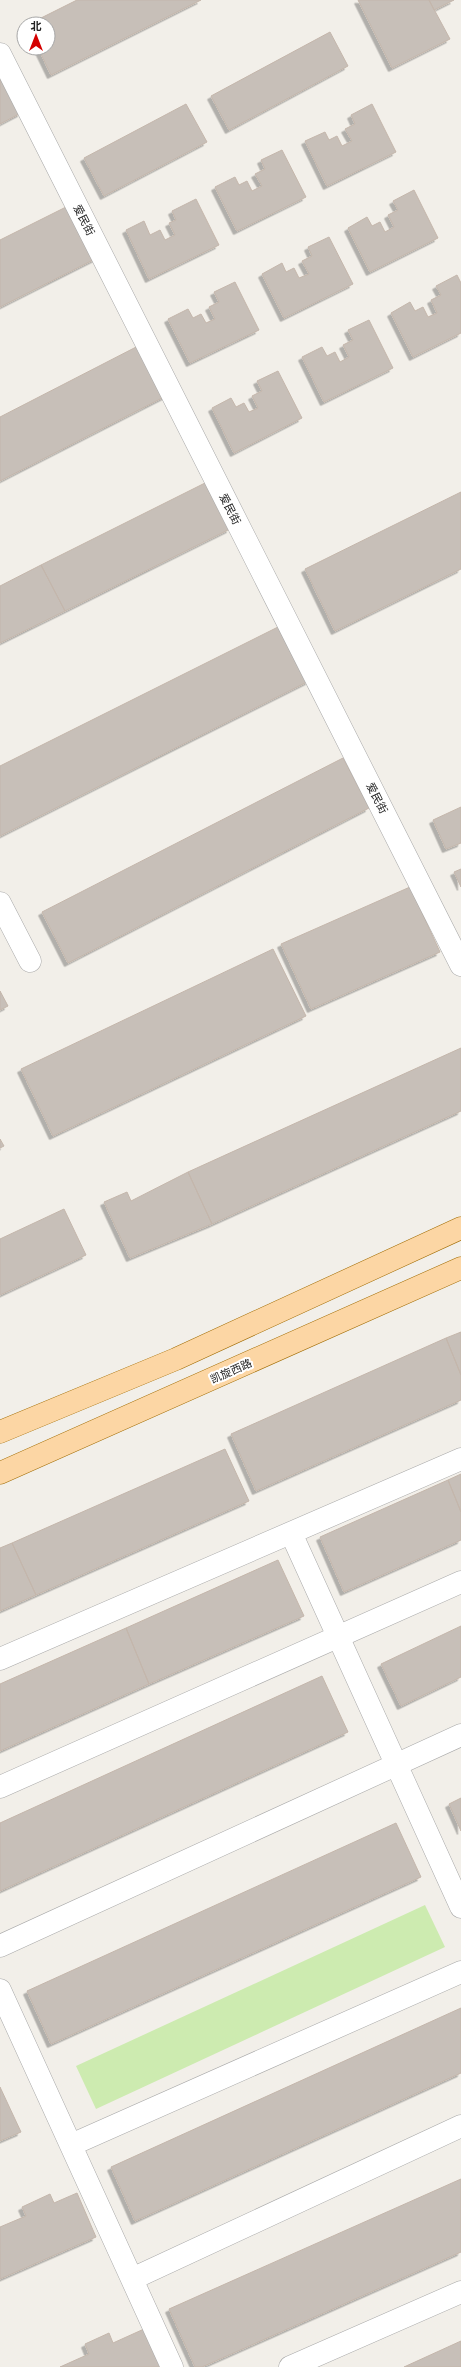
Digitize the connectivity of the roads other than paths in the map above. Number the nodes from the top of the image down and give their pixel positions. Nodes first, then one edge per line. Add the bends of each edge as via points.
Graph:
1 (0, 54) edge
2 (0, 903) edge
3 (30, 961) dead end
4 (461, 965) edge
5 (461, 1228) edge
6 (461, 1268) edge
7 (0, 1432) edge
8 (461, 1459) edge
9 (0, 1473) edge
10 (291, 1533) junction
11 (461, 1582) edge
12 (338, 1636) junction
13 (0, 1659) edge
14 (461, 1735) edge
15 (397, 1765) junction
16 (0, 1787) edge
17 (461, 1907) edge
18 (0, 1946) edge
19 (461, 1972) edge
20 (0, 1990) edge
21 (461, 2126) edge
22 (71, 2145) junction
23 (132, 2279) junction
24 (461, 2292) edge
25 (172, 2367) edge
26 (290, 2367) edge

1 - 4 street, 爱民街
2 - 3 street
5 - 7 main road via 176,1359
6 - 9 main road, 凯旋西路
8 - 10 street
10 - 12 street
10 - 13 street
11 - 12 street
12 - 15 street
12 - 16 street
14 - 15 street
15 - 17 street
15 - 18 street
19 - 22 street
20 - 22 street
21 - 23 street
22 - 23 street
23 - 25 street
24 - 26 street

